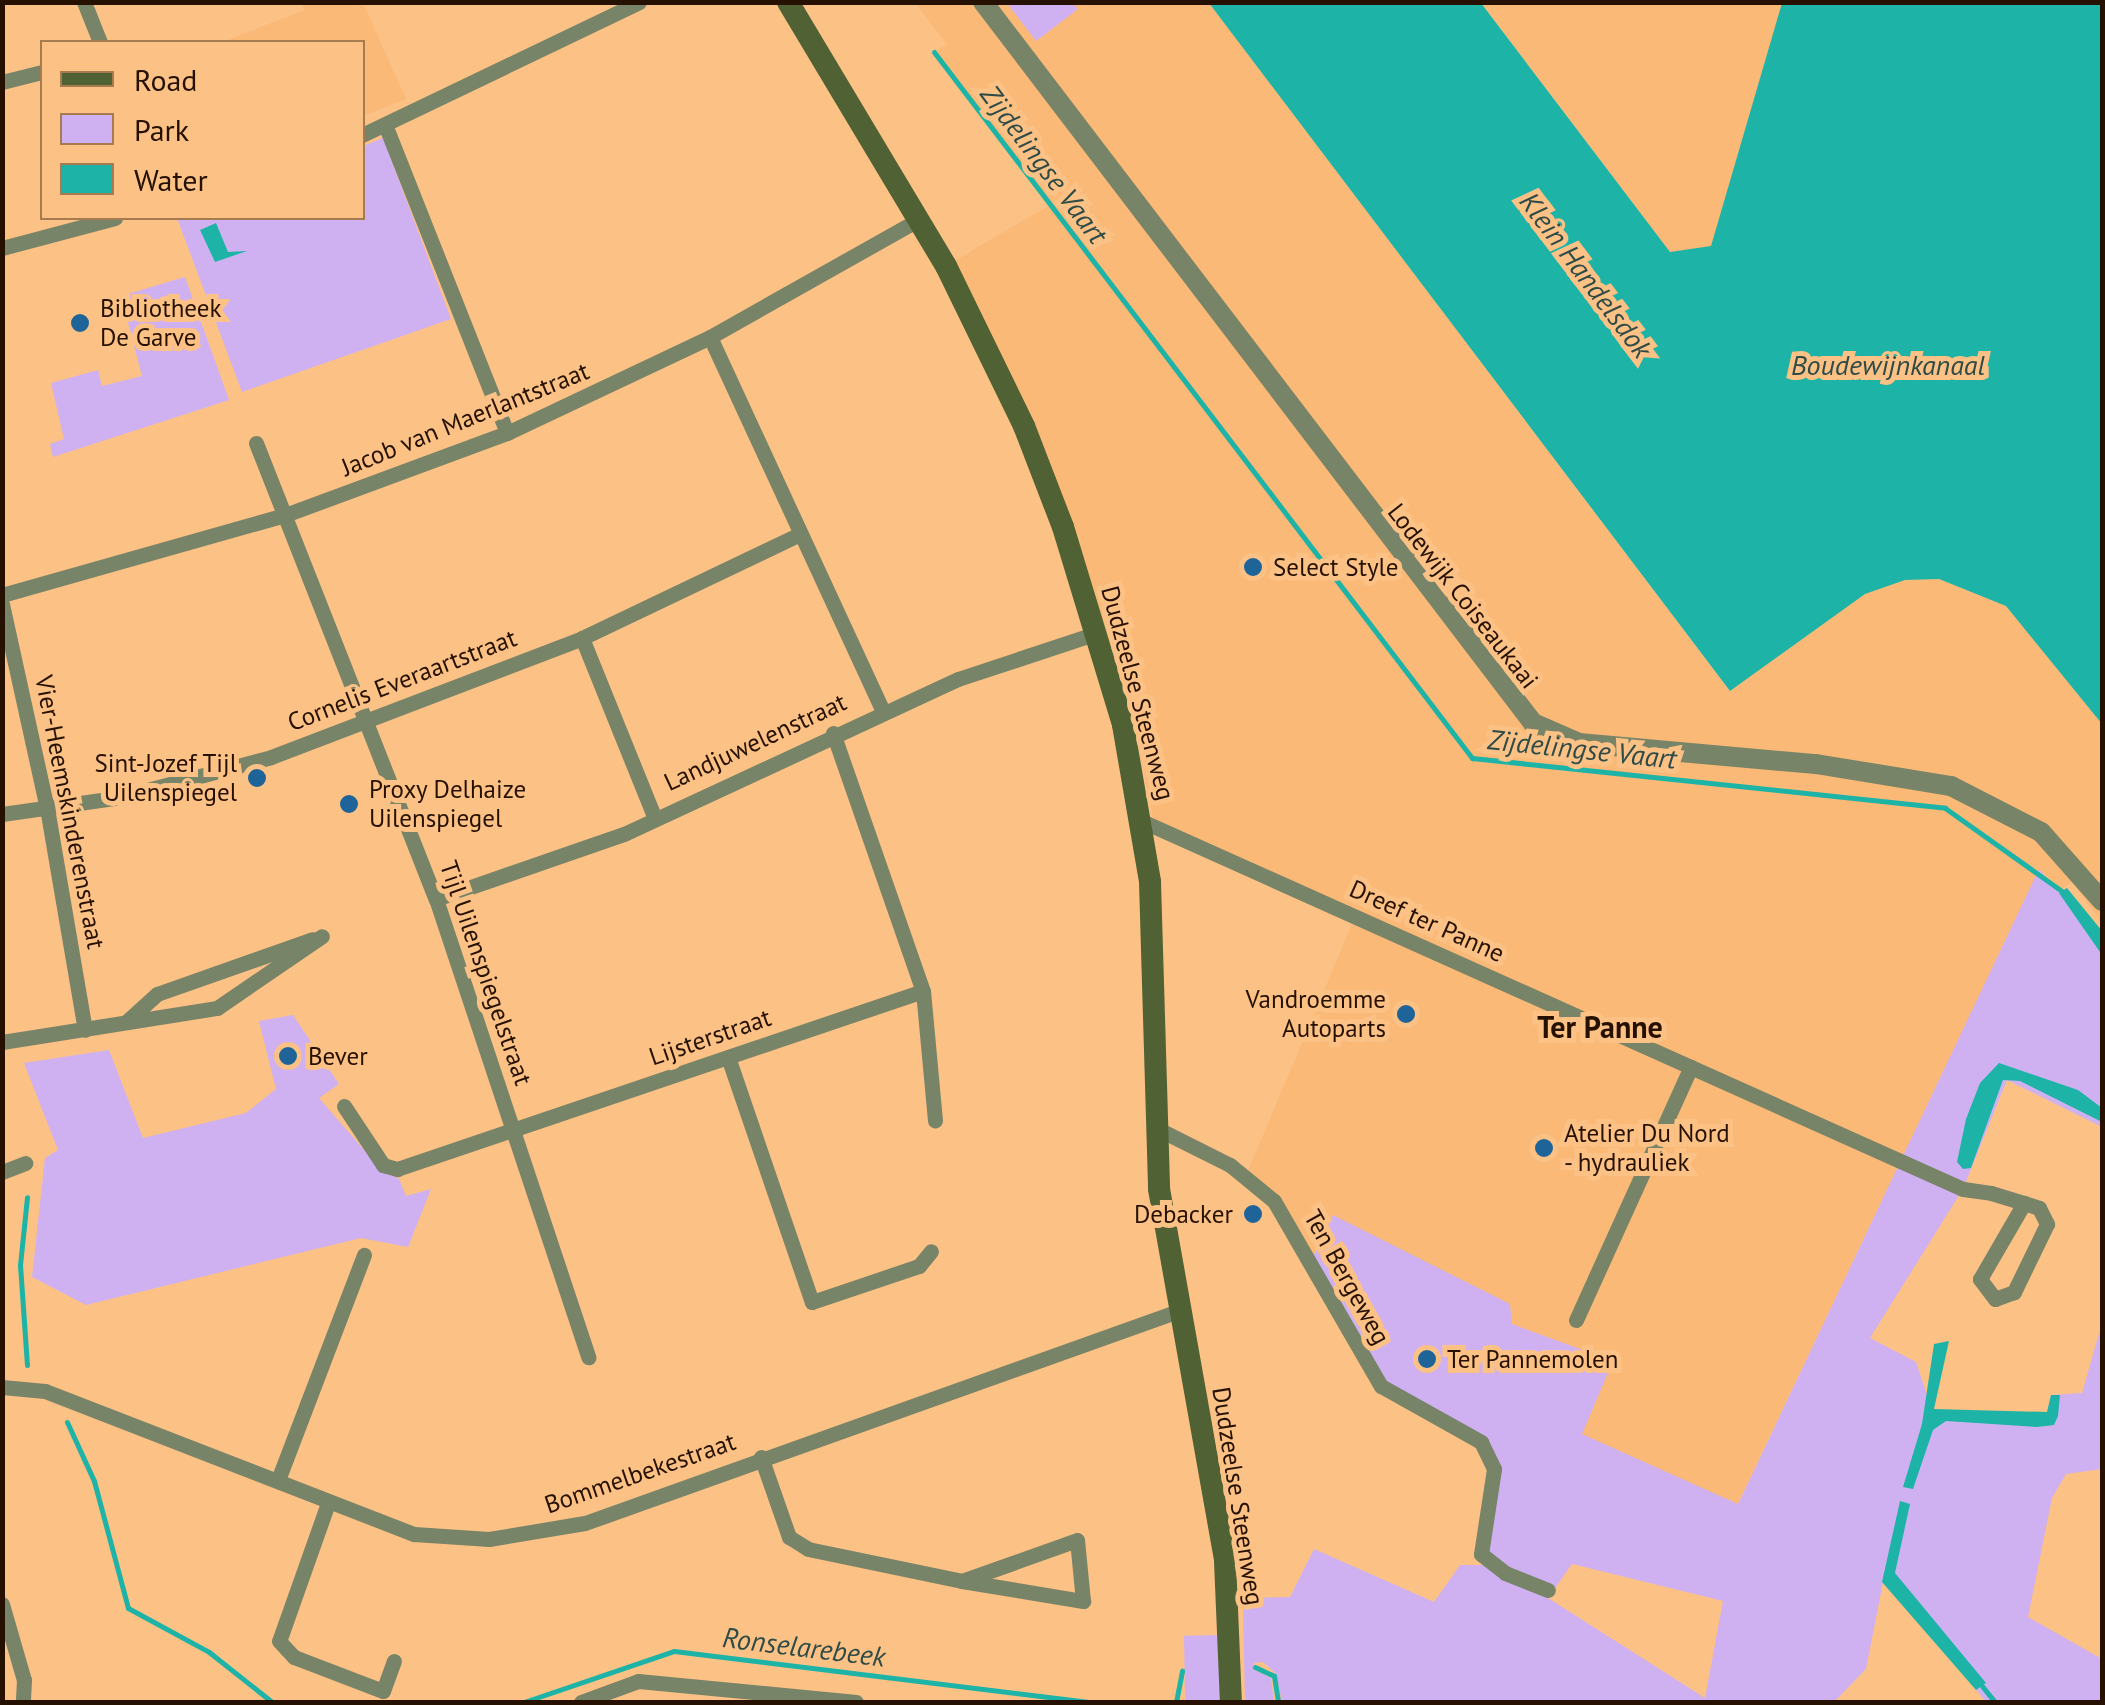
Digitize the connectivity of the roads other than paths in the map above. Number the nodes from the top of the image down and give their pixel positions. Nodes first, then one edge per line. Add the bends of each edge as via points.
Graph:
1 (84, 2) edge
2 (639, 2) edge
3 (788, 2) edge
4 (983, 2) edge
5 (99, 40) edge
6 (40, 72) edge
7 (2, 82) edge
8 (386, 127) junction
9 (365, 134) edge
10 (107, 220) edge
11 (918, 220) junction
12 (2, 248) edge
13 (710, 337) junction
14 (507, 433) junction
15 (256, 443) dead end
16 (285, 515) junction
17 (800, 534) junction
18 (2, 595) edge
19 (2, 604) edge
20 (1097, 634) junction
21 (582, 638) junction
22 (884, 710) junction
23 (365, 722) junction
24 (833, 733) junction
25 (48, 808) junction
26 (2, 814) edge
27 (654, 816) junction
28 (1144, 822) junction
29 (436, 898) junction
30 (2102, 901) edge
31 (922, 991) junction
32 (124, 1023) junction
33 (85, 1030) junction
34 (2, 1042) edge
35 (728, 1057) junction
36 (1690, 1067) junction
37 (344, 1106) dead end
38 (935, 1120) dead end
39 (1156, 1128) junction
40 (514, 1131) junction
41 (24, 1163) dead end
42 (2, 1172) edge
43 (2024, 1203) junction
44 (931, 1251) dead end
45 (364, 1255) dead end
46 (1178, 1312) junction
47 (1576, 1320) dead end
48 (588, 1357) dead end
49 (2, 1387) edge
50 (761, 1457) junction
51 (278, 1480) junction
52 (328, 1503) junction
53 (962, 1581) junction
54 (1548, 1590) dead end
55 (2, 1604) edge
56 (394, 1661) dead end
57 (674, 1684) junction
58 (22, 1702) edge
59 (581, 1702) edge
60 (672, 1702) edge
61 (856, 1702) edge
62 (1232, 1702) edge

1 - 5 street
2 - 8 street
3 - 11 main road, Dudzeelse Steenweg
4 - 30 street, Lodewijk Coiseaukaai via 1533,723 1580,743 1816,764 1951,786 2041,832
6 - 7 street
8 - 9 street
8 - 14 street
10 - 12 street
11 - 13 street, Jacob van Maerlantstraat
11 - 20 main road, Dudzeelse Steenweg via 1024,426
13 - 14 street, Jacob van Maerlantstraat
13 - 17 street
14 - 16 street, Jacob van Maerlantstraat
15 - 16 street, Tijl Uilenspiegelstraat
16 - 18 street, Jacob van Maerlantstraat
16 - 23 street, Tijl Uilenspiegelstraat
17 - 21 street, Cornelis Everaartstraat
17 - 22 street
19 - 25 street, Vier-Heemskinderenstraat
20 - 22 street, Landjuwelenstraat
20 - 28 main road, Dudzeelse Steenweg
21 - 23 street, Cornelis Everaartstraat
21 - 27 street
22 - 24 street, Landjuwelenstraat
23 - 25 street, Cornelis Everaartstraat via 211,776
23 - 29 street, Tijl Uilenspiegelstraat
24 - 27 street, Landjuwelenstraat
24 - 31 street
25 - 26 street, Cornelis Everaartstraat
25 - 33 street, Vier-Heemskinderenstraat
27 - 29 street, Landjuwelenstraat via 624,834
28 - 36 street, Dreef ter Panne
28 - 39 main road, Dudzeelse Steenweg via 1156,974
29 - 40 street, Tijl Uilenspiegelstraat
31 - 35 street, Lijsterstraat
31 - 38 street
32 - 32 street via 157,994 322,936 217,1008
32 - 33 street
33 - 34 street
35 - 40 street, Lijsterstraat
35 - 44 street via 812,1302 919,1266
36 - 43 street, Dreef ter Panne via 1933,1175
36 - 47 street
37 - 40 street, Lijsterstraat via 383,1165 397,1169
39 - 46 main road, Dudzeelse Steenweg
39 - 54 street, Ten Bergeweg via 1230,1165 1274,1201 1382,1386 1480,1442 1494,1469 1482,1554
40 - 48 street, Tijl Uilenspiegelstraat
41 - 42 street
43 - 43 street via 1980,1279 1995,1299 2014,1292 2047,1224 2039,1208
45 - 51 street
46 - 50 street, Bommelbekestraat
46 - 62 main road, Dudzeelse Steenweg via 1225,1561
49 - 51 street, Bommelbekestraat via 45,1391
50 - 52 street, Bommelbekestraat via 585,1522 489,1539 414,1534
50 - 53 street via 790,1536 808,1549
51 - 52 street, Bommelbekestraat
52 - 56 street via 279,1641 294,1656 383,1691
53 - 53 street via 1082,1602 1077,1540
55 - 58 street via 24,1680
57 - 59 street via 638,1681
57 - 60 street
57 - 61 street

